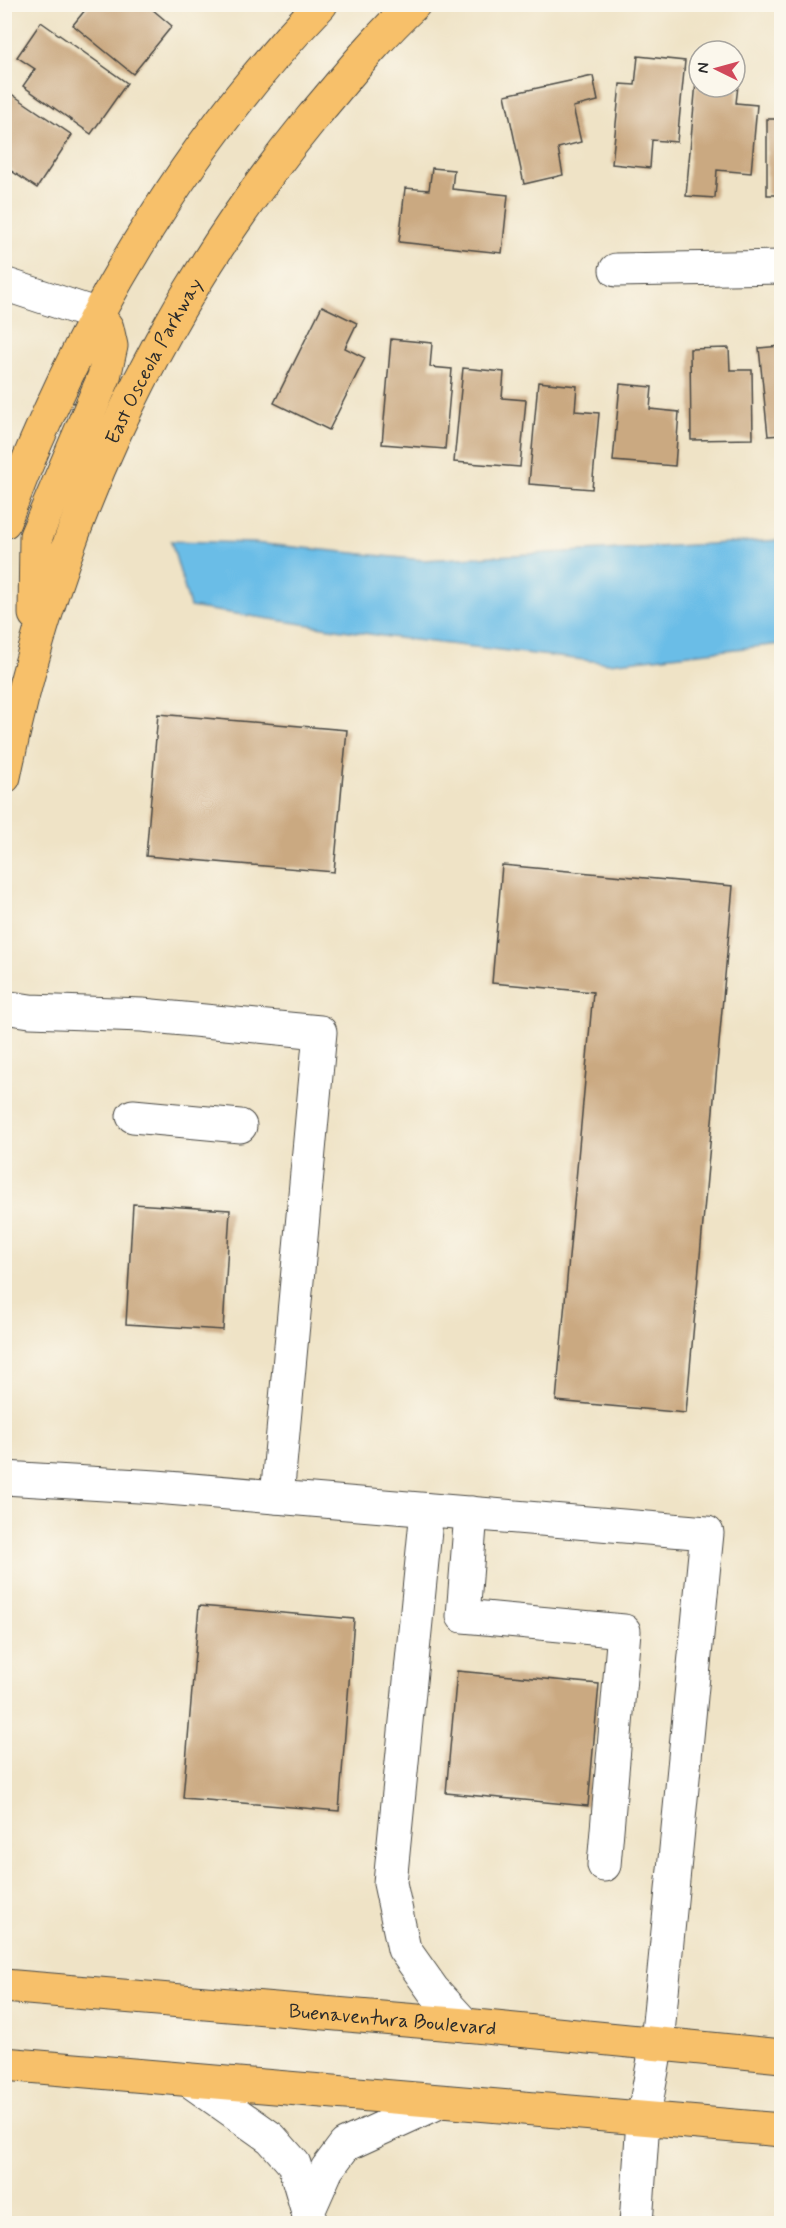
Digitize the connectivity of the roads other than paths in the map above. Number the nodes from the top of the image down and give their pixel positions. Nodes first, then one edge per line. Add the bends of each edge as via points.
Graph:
1 (321, 4) edge
2 (414, 4) edge
3 (782, 267) edge
4 (616, 270) dead end
5 (4, 284) edge
6 (98, 315) junction
7 (4, 522) edge
8 (34, 649) junction
9 (4, 777) edge
10 (4, 1007) edge
11 (133, 1116) dead end
12 (240, 1126) dead end
13 (4, 1478) edge
14 (277, 1497) junction
15 (427, 1510) junction
16 (471, 1514) junction
17 (604, 1865) dead end
18 (4, 1986) edge
19 (465, 2025) junction
20 (657, 2043) junction
21 (782, 2056) edge
22 (4, 2064) edge
23 (189, 2080) junction
24 (439, 2102) junction
25 (643, 2120) junction
26 (782, 2130) edge
27 (636, 2223) edge

1 - 6 main road via 210,136
2 - 8 main road, East Osceola Parkway via 271,169 166,330 113,433 73,529
3 - 4 street
5 - 6 street
6 - 7 main road via 30,453
6 - 8 main road via 107,328 111,346 104,377 36,536
8 - 9 main road, East Osceola Parkway
10 - 14 street via 320,1032
11 - 12 street
13 - 14 street
14 - 15 street
15 - 16 street
15 - 19 street via 390,1882 404,1949 433,1990
16 - 17 street via 463,1616 624,1631
16 - 20 street via 707,1533
18 - 19 main road, Buenaventura Boulevard
19 - 20 main road, Buenaventura Boulevard
20 - 21 main road, Buenaventura Boulevard
20 - 25 street
22 - 23 main road
23 - 24 main road
23 - 24 street via 271,2138 294,2164 308,2212 327,2169 345,2145
24 - 25 main road
25 - 26 main road
25 - 27 street

